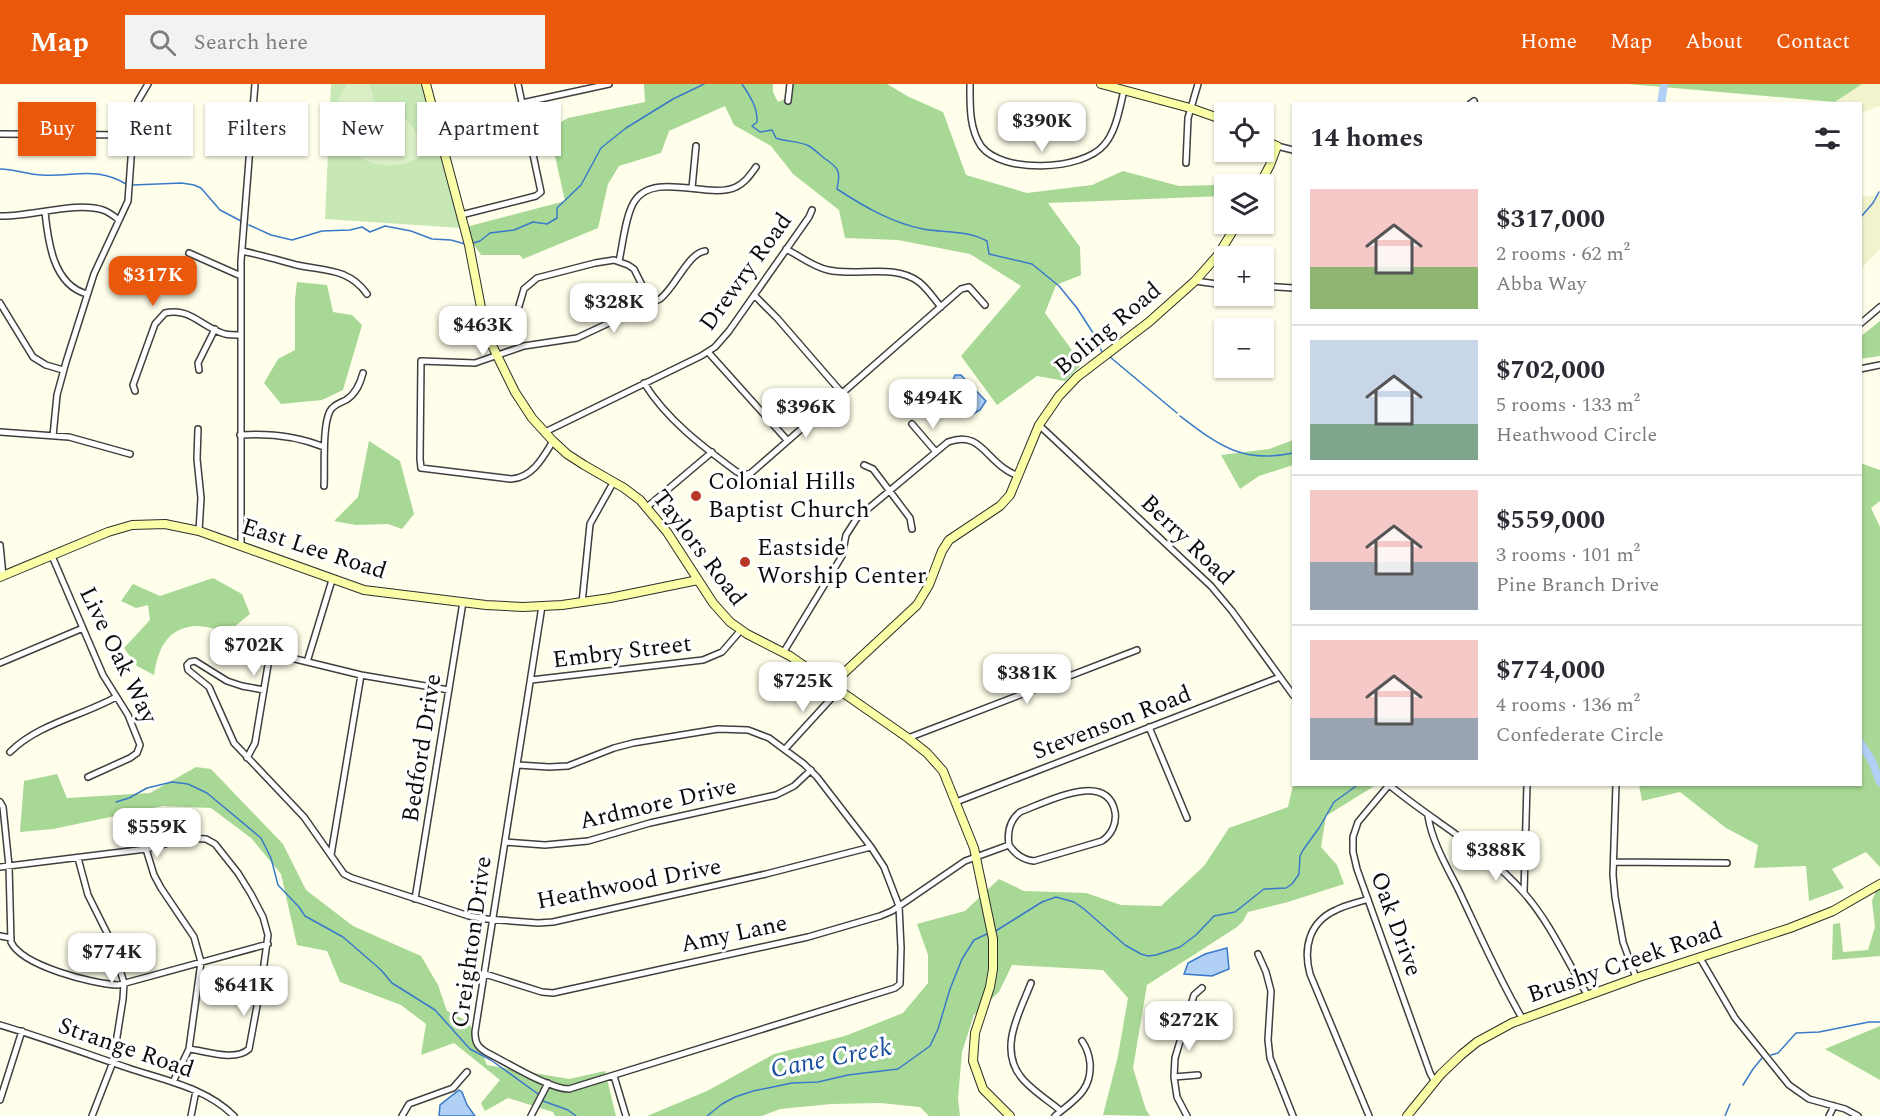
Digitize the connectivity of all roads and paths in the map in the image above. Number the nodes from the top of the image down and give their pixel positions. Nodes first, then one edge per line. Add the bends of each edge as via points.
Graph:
1 (148, 84) edge
2 (255, 84) edge
3 (426, 84) edge
4 (518, 84) edge
5 (609, 84) edge
6 (790, 84) edge
7 (970, 84) edge
8 (1101, 84) edge
9 (1198, 84) edge
10 (1124, 90) junction
11 (788, 101) dead end
12 (138, 102) edge
13 (522, 102) edge
14 (527, 102) edge
15 (1191, 108) junction
16 (1214, 116) edge
17 (0, 134) edge
18 (108, 135) edge
19 (1274, 145) edge
20 (696, 146) dead end
21 (1277, 146) junction
22 (1292, 150) edge
23 (131, 156) edge
24 (533, 156) edge
25 (1186, 163) dead end
26 (756, 167) dead end
27 (1265, 174) edge
28 (692, 188) junction
29 (812, 210) dead end
30 (45, 212) junction
31 (461, 215) junction
32 (0, 216) edge
33 (119, 220) junction
34 (1231, 234) edge
35 (786, 249) junction
36 (242, 251) junction
37 (705, 251) dead end
38 (189, 253) dead end
39 (619, 261) junction
40 (241, 276) junction
41 (1195, 281) junction
42 (1214, 284) edge
43 (1274, 287) edge
44 (1292, 288) edge
45 (87, 294) junction
46 (368, 294) dead end
47 (754, 295) junction
48 (0, 303) edge
49 (651, 303) junction
50 (986, 305) dead end
51 (519, 306) dead end
52 (941, 307) junction
53 (1880, 307) edge
54 (1862, 322) edge
55 (215, 329) junction
56 (240, 335) junction
57 (708, 352) junction
58 (496, 356) junction
59 (1880, 365) edge
60 (1862, 369) edge
61 (63, 370) junction
62 (199, 370) dead end
63 (363, 373) dead end
64 (644, 383) junction
65 (135, 391) dead end
66 (842, 393) junction
67 (912, 424) dead end
68 (1039, 425) junction
69 (198, 429) dead end
70 (0, 432) edge
71 (544, 432) junction
72 (240, 435) junction
73 (53, 436) junction
74 (787, 440) junction
75 (553, 441) junction
76 (324, 447) junction
77 (711, 452) junction
78 (936, 452) junction
79 (130, 454) dead end
80 (864, 465) dead end
81 (1018, 476) junction
82 (614, 483) junction
83 (324, 486) dead end
84 (890, 490) junction
85 (647, 507) junction
86 (912, 529) dead end
87 (199, 531) junction
88 (0, 544) edge
89 (241, 546) junction
90 (52, 556) junction
91 (1, 577) edge
92 (332, 580) junction
93 (698, 580) junction
94 (463, 602) junction
95 (582, 603) junction
96 (542, 606) junction
97 (83, 628) junction
98 (741, 630) junction
99 (1137, 650) dead end
100 (783, 653) junction
101 (307, 662) junction
102 (0, 663) edge
103 (361, 675) junction
104 (220, 678) junction
105 (1280, 678) junction
106 (531, 680) junction
107 (831, 685) junction
108 (208, 687) junction
109 (264, 690) junction
110 (449, 690) junction
111 (838, 691) junction
112 (1292, 694) edge
113 (116, 697) junction
114 (1149, 727) junction
115 (908, 738) junction
116 (785, 749) junction
117 (10, 752) dead end
118 (247, 758) junction
119 (518, 765) junction
120 (811, 770) junction
121 (88, 777) dead end
122 (1387, 786) edge
123 (1389, 786) edge
124 (1527, 786) edge
125 (1616, 786) edge
126 (0, 802) edge
127 (956, 802) junction
128 (1428, 816) junction
129 (1187, 818) dead end
130 (335, 835) junction
131 (320, 838) junction
132 (505, 842) junction
133 (1009, 845) junction
134 (871, 847) junction
135 (146, 849) junction
136 (331, 855) junction
137 (976, 856) junction
138 (78, 858) junction
139 (1614, 862) junction
140 (1727, 863) dead end
141 (9, 866) junction
142 (0, 867) edge
143 (1880, 884) edge
144 (1524, 892) junction
145 (415, 899) junction
146 (1368, 899) junction
147 (899, 906) junction
148 (493, 919) junction
149 (0, 936) edge
150 (10, 938) junction
151 (268, 944) junction
152 (1258, 954) dead end
153 (1700, 958) junction
154 (201, 962) junction
155 (484, 974) junction
156 (1636, 978) junction
157 (1031, 983) dead end
158 (123, 985) junction
159 (1202, 988) dead end
160 (1587, 994) junction
161 (1522, 1018) junction
162 (0, 1024) edge
163 (22, 1031) junction
164 (1082, 1041) dead end
165 (189, 1049) junction
166 (112, 1062) junction
167 (468, 1072) dead end
168 (1198, 1075) dead end
169 (614, 1076) junction
170 (1174, 1077) junction
171 (173, 1082) junction
172 (1435, 1082) junction
173 (548, 1083) junction
174 (196, 1091) junction
175 (0, 1100) edge
176 (1834, 1106) junction
177 (1061, 1111) junction
178 (92, 1116) edge
179 (191, 1116) edge
180 (234, 1116) edge
181 (402, 1116) edge
182 (531, 1116) edge
183 (626, 1116) edge
184 (1011, 1116) edge
185 (1055, 1116) edge
186 (1187, 1116) edge
187 (1293, 1116) edge
188 (1370, 1116) edge
189 (1407, 1116) edge
190 (1829, 1116) edge
191 (1858, 1116) edge

1 - 12 street
2 - 36 street
3 - 31 street, Taylors Road
4 - 13 street
5 - 14 street
6 - 11 street
7 - 10 street via 972,124 981,146 999,160 1027,165 1070,163 1093,154 1110,135
8 - 10 street
9 - 15 street
10 - 15 street
15 - 16 street
15 - 25 street
17 - 18 street
19 - 21 street
20 - 28 street
21 - 22 street
21 - 27 street
23 - 33 street via 129,197
24 - 31 street via 541,192
26 - 28 street via 734,188
28 - 39 street via 654,188 639,196 630,211
29 - 35 street, Drewry Road
30 - 32 street
30 - 33 street via 95,208
30 - 45 street via 53,257 70,285
31 - 58 street, Taylors Road via 485,327
33 - 45 street
34 - 41 street, Boling Road
35 - 47 street, Drewry Road
35 - 52 street via 829,271 908,276 922,285
36 - 40 street
36 - 46 street via 335,271
37 - 49 street via 695,254 667,294
38 - 40 street
39 - 49 street via 636,272
39 - 51 street via 594,263 537,278 524,289
40 - 56 street
41 - 42 street
41 - 68 street, Boling Road via 1072,381
43 - 44 street
45 - 61 street
47 - 57 street, Drewry Road
47 - 66 street
48 - 61 street via 33,357
49 - 58 street via 577,338 524,346
50 - 52 street via 967,287
52 - 66 street
53 - 54 street
55 - 56 street
55 - 62 street via 198,363
55 - 65 street via 179,311 165,313 155,324 133,385
56 - 72 street
57 - 64 street, Drewry Road
57 - 74 street
58 - 71 street, Taylors Road
58 - 75 street via 475,363 421,361 421,468 519,478 536,466
59 - 60 street
61 - 73 street
63 - 76 street via 349,398 331,409
64 - 71 street, Drewry Road
64 - 77 street via 666,413
66 - 74 street
67 - 78 street
68 - 81 street, Boling Road
68 - 105 street, Berry Road via 1211,586
69 - 87 street
70 - 73 street
71 - 75 street, Taylors Road
72 - 76 street via 288,436
72 - 89 street
73 - 79 street
74 - 77 street via 746,474 737,472
75 - 82 street, Taylors Road
76 - 83 street
77 - 85 street
78 - 81 street via 948,442 968,439
78 - 84 street
80 - 84 street via 873,469
81 - 107 street, Boling Road via 1004,503 958,532 945,545 929,585 911,611
82 - 85 street, Taylors Road
82 - 95 street via 590,524
84 - 86 street via 910,518
84 - 100 street via 850,527 842,556
85 - 93 street, Taylors Road
87 - 89 street, East Lee Road
87 - 90 street, East Lee Road via 165,524 132,525
88 - 91 street
89 - 92 street, East Lee Road
90 - 91 street, East Lee Road
90 - 97 street, Live Oak Way
92 - 94 street, East Lee Road via 371,592
92 - 101 street
93 - 95 street, East Lee Road
93 - 98 street, Taylors Road via 720,612
94 - 96 street, East Lee Road
94 - 110 street, Bedford Drive
95 - 96 street, East Lee Road
96 - 106 street, Creighton Drive
97 - 102 street
97 - 113 street, Live Oak Way
98 - 100 street, Taylors Road
98 - 106 street, Embry Street via 722,652 703,660
99 - 115 street
100 - 107 street, Taylors Road
101 - 103 street
101 - 109 street via 283,656 273,658
103 - 110 street
103 - 130 street
104 - 108 street
104 - 108 street via 197,662 188,663 188,670
104 - 109 street
105 - 112 street, Berry Road
105 - 114 street, Stevenson Road
106 - 119 street, Creighton Drive
107 - 111 street, Taylors Road
108 - 118 street, Heathwood Drive via 234,743
109 - 118 street via 255,742
110 - 145 street, Bedford Drive
111 - 115 street, Taylors Road
111 - 116 street
113 - 117 street via 20,741
113 - 121 street, Live Oak Way via 128,715 140,748 130,758
114 - 127 street, Stevenson Road
114 - 129 street
115 - 127 street, Taylors Road via 938,765
116 - 119 street via 756,733 725,729 633,743 568,766
116 - 120 street
118 - 131 street, Heathwood Drive via 294,805
119 - 132 street, Creighton Drive
120 - 132 street, Ardmore Drive via 794,786 776,795 650,823 597,840 545,845
120 - 134 street
122 - 146 street, Oak Drive via 1361,818 1353,837 1354,859
123 - 128 street
124 - 144 street
125 - 139 street
126 - 141 street
127 - 137 street, Taylors Road
128 - 144 street via 1492,862
128 - 161 street via 1445,862
130 - 131 street
130 - 136 street
131 - 136 street, Heathwood Drive
132 - 148 street, Creighton Drive
133 - 133 street via 1027,861 1041,861 1102,842 1114,825 1115,812 1100,792 1081,790 1020,812 1008,832
133 - 137 street, Amy Lane
134 - 147 street via 888,875
134 - 148 street, Heathwood Drive via 553,922
135 - 138 street
135 - 151 street via 192,838 215,844 258,907
135 - 154 street via 161,888 194,937
136 - 145 street, Heathwood Drive via 350,877
137 - 147 street, Amy Lane
137 - 184 street, Taylors Road via 992,929 993,969 975,1034 973,1061 983,1089
138 - 141 street
138 - 158 street via 88,896 114,949
139 - 140 street
139 - 156 street via 1619,922
141 - 142 street
141 - 150 street
143 - 153 street, Brushy Creek Road via 1833,911
144 - 160 street
145 - 148 street, Heathwood Drive
146 - 172 street, Oak Drive
146 - 188 street via 1335,910 1322,919 1310,937 1306,954 1310,974
147 - 155 street, Amy Lane via 880,916 808,936 553,993
147 - 169 street, Creighton Drive via 901,981 897,987
148 - 155 street, Creighton Drive
149 - 150 street
150 - 158 street via 16,950 33,962 94,983
151 - 154 street
151 - 165 street via 249,1049 231,1055
152 - 187 street via 1271,991 1270,1058
153 - 156 street, Brushy Creek Road
153 - 176 street via 1735,1018 1785,1081 1805,1097
154 - 158 street
154 - 165 street
155 - 173 street, Creighton Drive via 475,1032 477,1045
156 - 160 street, Brushy Creek Road
157 - 177 street via 1012,1033 1011,1057 1022,1079
158 - 166 street
159 - 170 street via 1194,995 1175,1058
160 - 161 street, Brushy Creek Road
161 - 172 street, Brushy Creek Road via 1469,1047
162 - 163 street, Strange Road
163 - 166 street, Strange Road
163 - 175 street
164 - 177 street via 1089,1062 1087,1086
165 - 171 street
166 - 171 street, Strange Road
166 - 178 street
167 - 181 street via 453,1088 409,1104
168 - 170 street
169 - 173 street, Creighton Drive via 569,1089
169 - 183 street
170 - 186 street via 1177,1097
171 - 174 street, Strange Road
172 - 189 street, Brushy Creek Road
173 - 182 street
174 - 179 street
174 - 180 street, Strange Road via 219,1102
176 - 190 street
176 - 191 street
177 - 185 street

